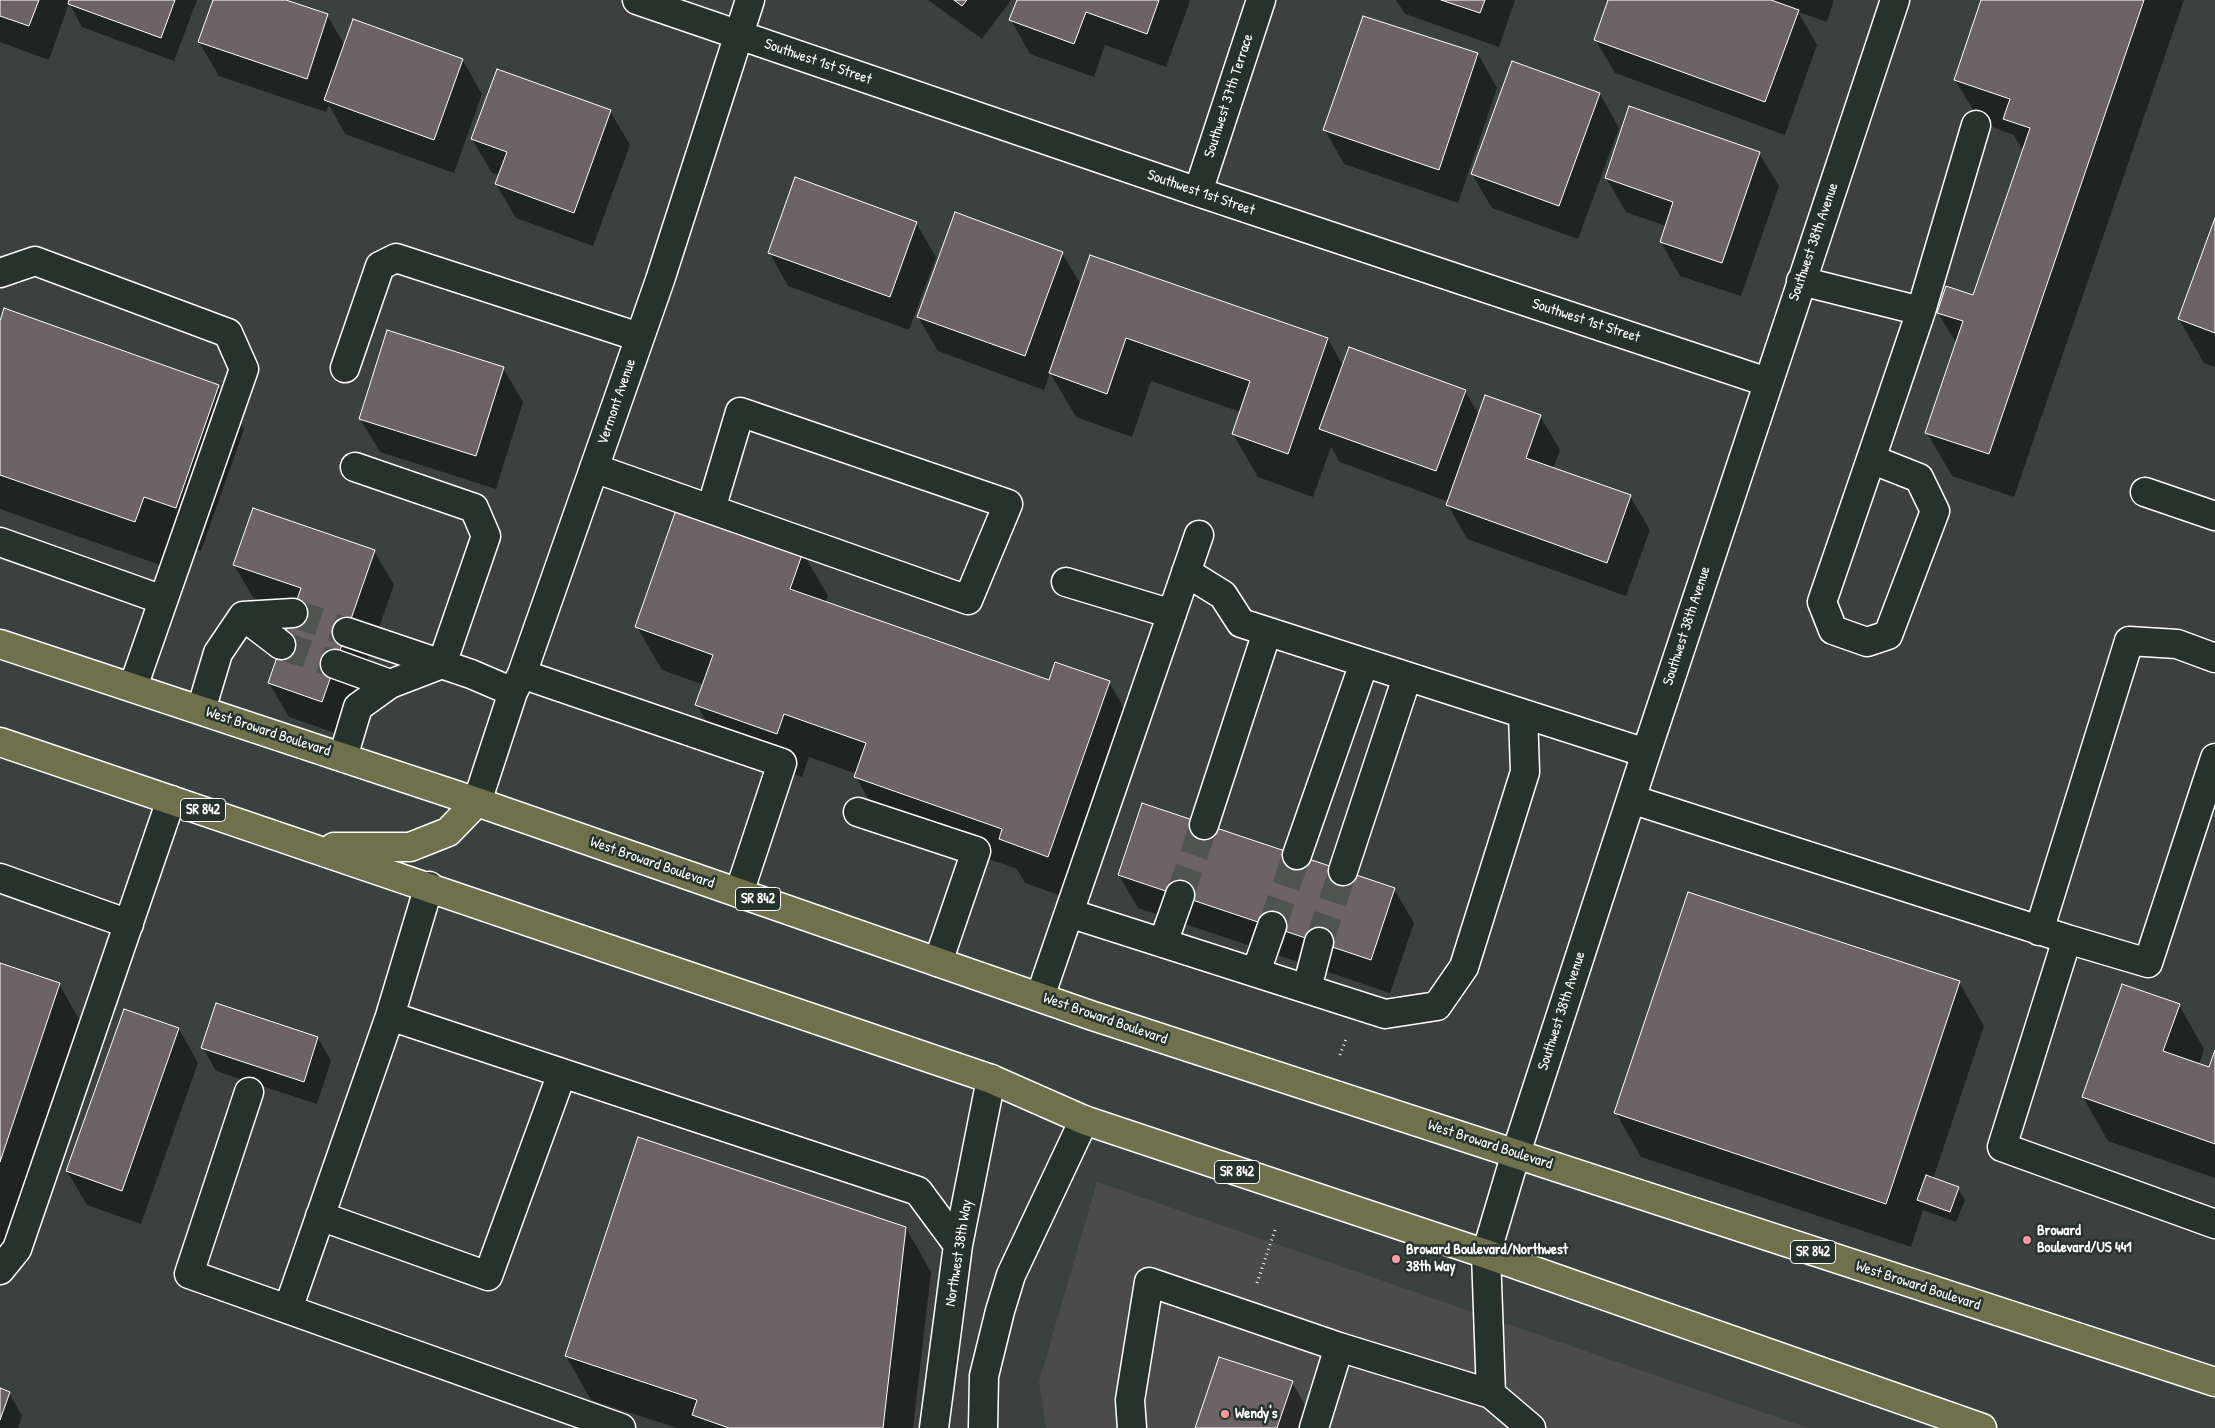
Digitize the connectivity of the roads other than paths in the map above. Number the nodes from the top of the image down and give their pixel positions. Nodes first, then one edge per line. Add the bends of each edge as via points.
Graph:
1 (637, 0) edge
2 (750, 0) edge
3 (1261, 0) edge
4 (1896, 0) edge
5 (740, 35) junction
6 (1976, 125) dead end
7 (1198, 192) junction
8 (0, 273) edge
9 (1801, 281) junction
10 (1922, 311) junction
11 (640, 337) junction
12 (346, 368) dead end
13 (1767, 382) junction
14 (1871, 459) junction
15 (356, 467) dead end
16 (594, 468) junction
17 (2145, 492) dead end
18 (711, 508) junction
19 (2215, 516) edge
20 (1199, 535) dead end
21 (0, 542) edge
22 (1186, 572) junction
23 (1066, 582) dead end
24 (163, 600) junction
25 (293, 613) tunnel mouth
26 (1172, 614) junction
27 (243, 616) junction
28 (1267, 632) junction
29 (0, 644) edge
30 (281, 645) tunnel mouth
31 (2215, 658) edge
32 (1364, 663) junction
33 (442, 664) junction
34 (1407, 677) junction
35 (517, 683) junction
36 (390, 684) junction
37 (132, 687) junction
38 (201, 710) junction
39 (1523, 714) junction
40 (0, 742) edge
41 (1646, 753) junction
42 (343, 757) junction
43 (2215, 758) edge
44 (1631, 799) junction
45 (171, 800) junction
46 (477, 802) junction
47 (858, 812) dead end
48 (1204, 825) tunnel mouth
49 (310, 847) junction
50 (1297, 855) tunnel mouth
51 (1343, 871) tunnel mouth
52 (0, 878) edge
53 (429, 886) junction
54 (739, 893) junction
55 (1180, 895) tunnel mouth
56 (1068, 912) junction
57 (129, 924) junction
58 (1272, 926) tunnel mouth
59 (2039, 930) junction
60 (2067, 939) junction
61 (1319, 942) tunnel mouth
62 (1163, 943) junction
63 (938, 962) junction
64 (1256, 972) junction
65 (1307, 988) junction
66 (1040, 997) junction
67 (390, 1016) junction
68 (562, 1073) junction
69 (991, 1079) junction
70 (250, 1092) dead end
71 (1084, 1120) junction
72 (1516, 1153) junction
73 (320, 1216) junction
74 (2215, 1224) edge
75 (958, 1245) junction
76 (1486, 1254) junction
77 (0, 1270) edge
78 (288, 1310) junction
79 (1339, 1347) junction
80 (2215, 1382) edge
81 (1491, 1394) junction
82 (621, 1428) edge
83 (934, 1428) edge
84 (983, 1428) edge
85 (1132, 1428) edge
86 (1314, 1428) edge
87 (1531, 1428) edge
88 (1982, 1428) edge

1 - 5 street, Southwest 1st Street
2 - 5 street, Vermont Avenue
3 - 7 street, Southwest 37th Terrace
4 - 9 street, Southwest 38th Avenue
5 - 7 street, Southwest 1st Street
5 - 11 street, Vermont Avenue
6 - 10 street
7 - 13 street, Southwest 1st Street
8 - 24 street via 35,261 228,333 244,369
9 - 10 street
9 - 13 street, Southwest 38th Avenue
10 - 14 street
11 - 12 street via 396,258 380,266
11 - 16 street, Vermont Avenue
13 - 41 street, Southwest 38th Avenue
14 - 14 street via 1822,602 1833,630 1867,642 1888,635 1935,511 1919,478
15 - 33 street via 474,508 486,536
16 - 18 street
16 - 35 street, Vermont Avenue
17 - 19 street
18 - 18 street via 968,600 1008,504 740,412
20 - 22 street
21 - 24 street
22 - 26 street
22 - 28 street via 1222,595 1241,623
23 - 26 street
24 - 37 street
25 - 27 street
26 - 56 street
27 - 30 street
27 - 38 street via 218,653
28 - 32 street
28 - 48 street
29 - 37 main road, West Broward Boulevard / SR 842
31 - 59 street via 2177,644 2129,641
32 - 34 street
32 - 50 street
33 - 35 street
33 - 36 street
33 - 36 street via 356,635 345,668
34 - 39 street
34 - 51 street
35 - 46 street, Vermont Avenue
35 - 54 street via 782,763
36 - 42 street via 358,707
37 - 38 main road, West Broward Boulevard / SR 842
38 - 42 main road, West Broward Boulevard / SR 842
39 - 41 street
39 - 65 street via 1525,772 1464,967 1437,1006 1385,1014
40 - 45 main road, SR 842
41 - 44 street, Southwest 38th Avenue
42 - 46 main road, West Broward Boulevard / SR 842
43 - 60 street via 2148,963
44 - 59 street
44 - 72 street, Southwest 38th Avenue
45 - 49 main road, SR 842
45 - 57 street
46 - 49 main road via 448,832 410,847
46 - 54 main road, West Broward Boulevard / SR 842
47 - 63 street via 976,851
49 - 53 main road, SR 842
52 - 57 street
53 - 67 street
53 - 69 main road, SR 842
54 - 63 main road, West Broward Boulevard / SR 842
55 - 62 street
56 - 62 street
56 - 66 street
57 - 77 street via 17,1249
58 - 64 street
59 - 60 street
60 - 74 street via 2002,1147
61 - 65 street
62 - 64 street
63 - 66 main road, West Broward Boulevard / SR 842
64 - 65 street
66 - 72 main road, West Broward Boulevard / SR 842
67 - 68 street
67 - 73 street
68 - 73 street via 488,1276
68 - 75 street via 918,1191
69 - 71 main road, SR 842
69 - 75 street, Northwest 38th Way
70 - 78 street via 189,1274
71 - 76 main road, SR 842
71 - 84 street via 1008,1284 984,1376
72 - 76 street, Southwest 38th Avenue
72 - 80 main road, West Broward Boulevard / SR 842
73 - 78 street
75 - 83 street, Northwest 38th Way
76 - 81 street, Southwest 38th Avenue
76 - 88 main road, SR 842
78 - 82 street
79 - 81 street
79 - 85 street via 1149,1282 1130,1400
79 - 86 street
81 - 87 street

